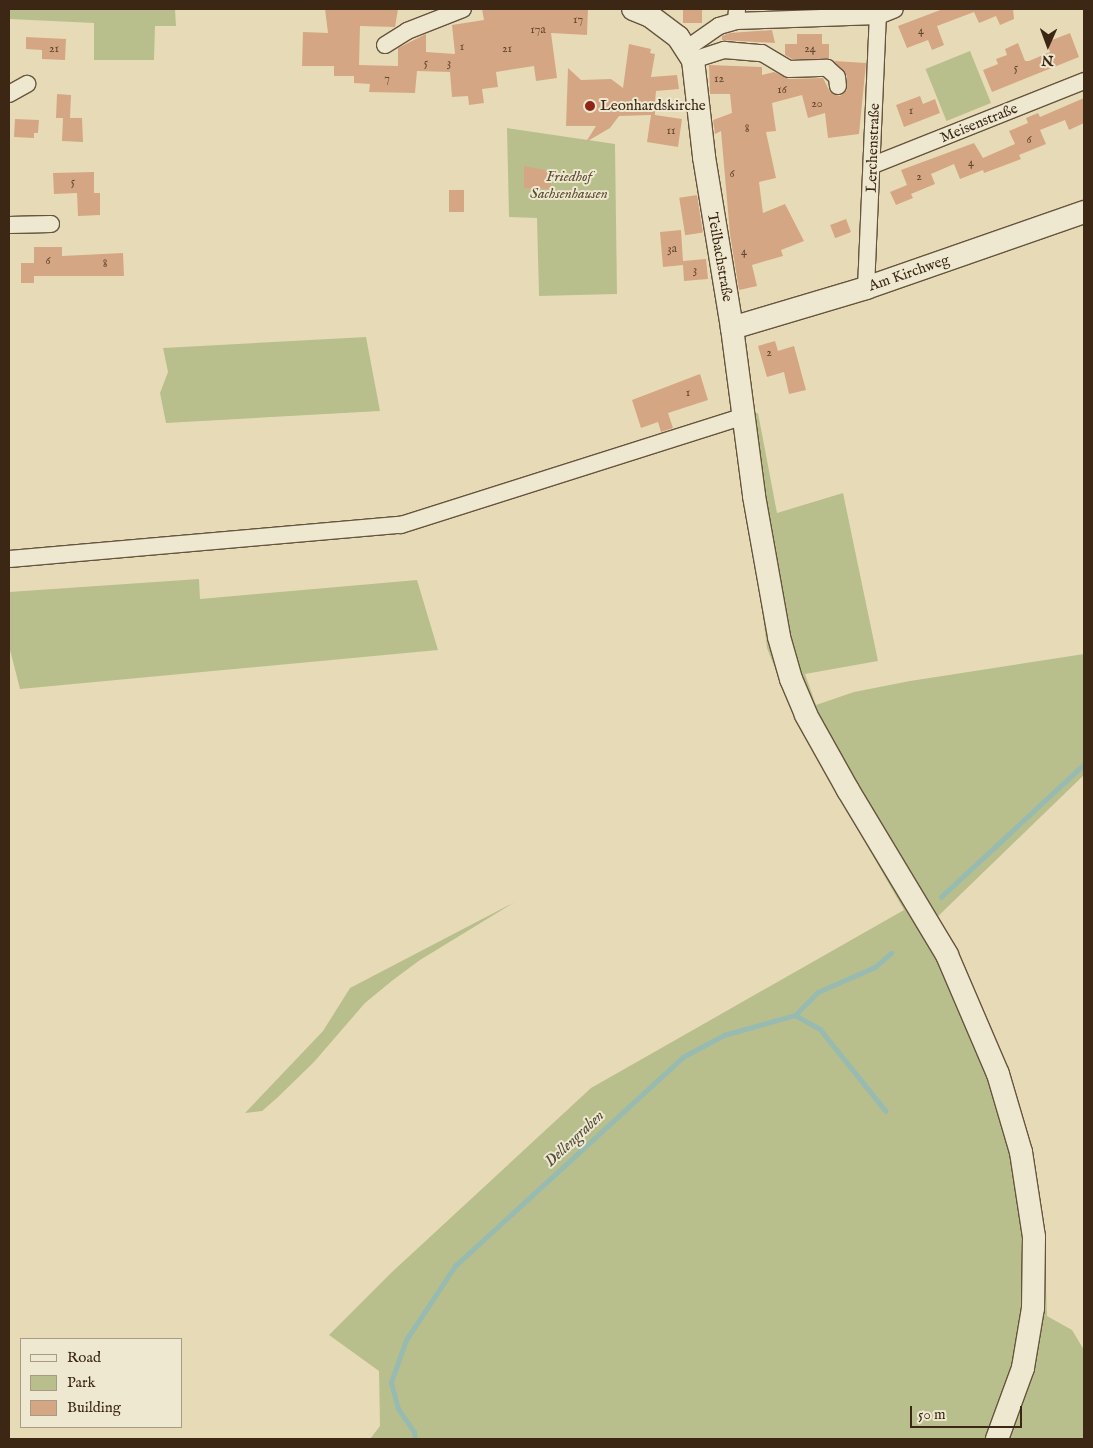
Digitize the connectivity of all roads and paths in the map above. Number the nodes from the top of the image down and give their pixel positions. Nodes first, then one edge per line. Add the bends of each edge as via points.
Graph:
1 (463, 9) edge
2 (633, 9) edge
3 (895, 9) edge
4 (878, 12) edge
5 (736, 15) edge
6 (385, 45) dead end
7 (689, 55) junction
8 (1084, 81) edge
9 (27, 84) dead end
10 (838, 86) dead end
11 (9, 94) edge
12 (873, 165) junction
13 (1084, 212) edge
14 (51, 224) dead end
15 (9, 225) edge
16 (866, 288) junction
17 (732, 328) junction
18 (745, 416) junction
19 (9, 559) edge
20 (997, 1439) edge

1 - 6 street via 407,31
2 - 7 street via 650,16 678,37
3 - 4 street
4 - 5 street
4 - 12 street, Lerchenstraße
5 - 7 street via 719,26
7 - 10 street via 724,50 762,53 789,68 827,68 837,77
7 - 17 street, Teilbachstraße
8 - 12 street, Meisenstraße
9 - 11 street
12 - 16 street, Lerchenstraße
13 - 16 street, Am Kirchweg
14 - 15 street
16 - 17 street, Am Kirchweg
17 - 18 street, Teilbachstraße
18 - 19 street via 401,525
18 - 20 street, Teilbachstraße via 767,575 791,679 806,715 843,782 951,963 998,1074 1021,1152 1034,1237 1033,1308 1023,1368

